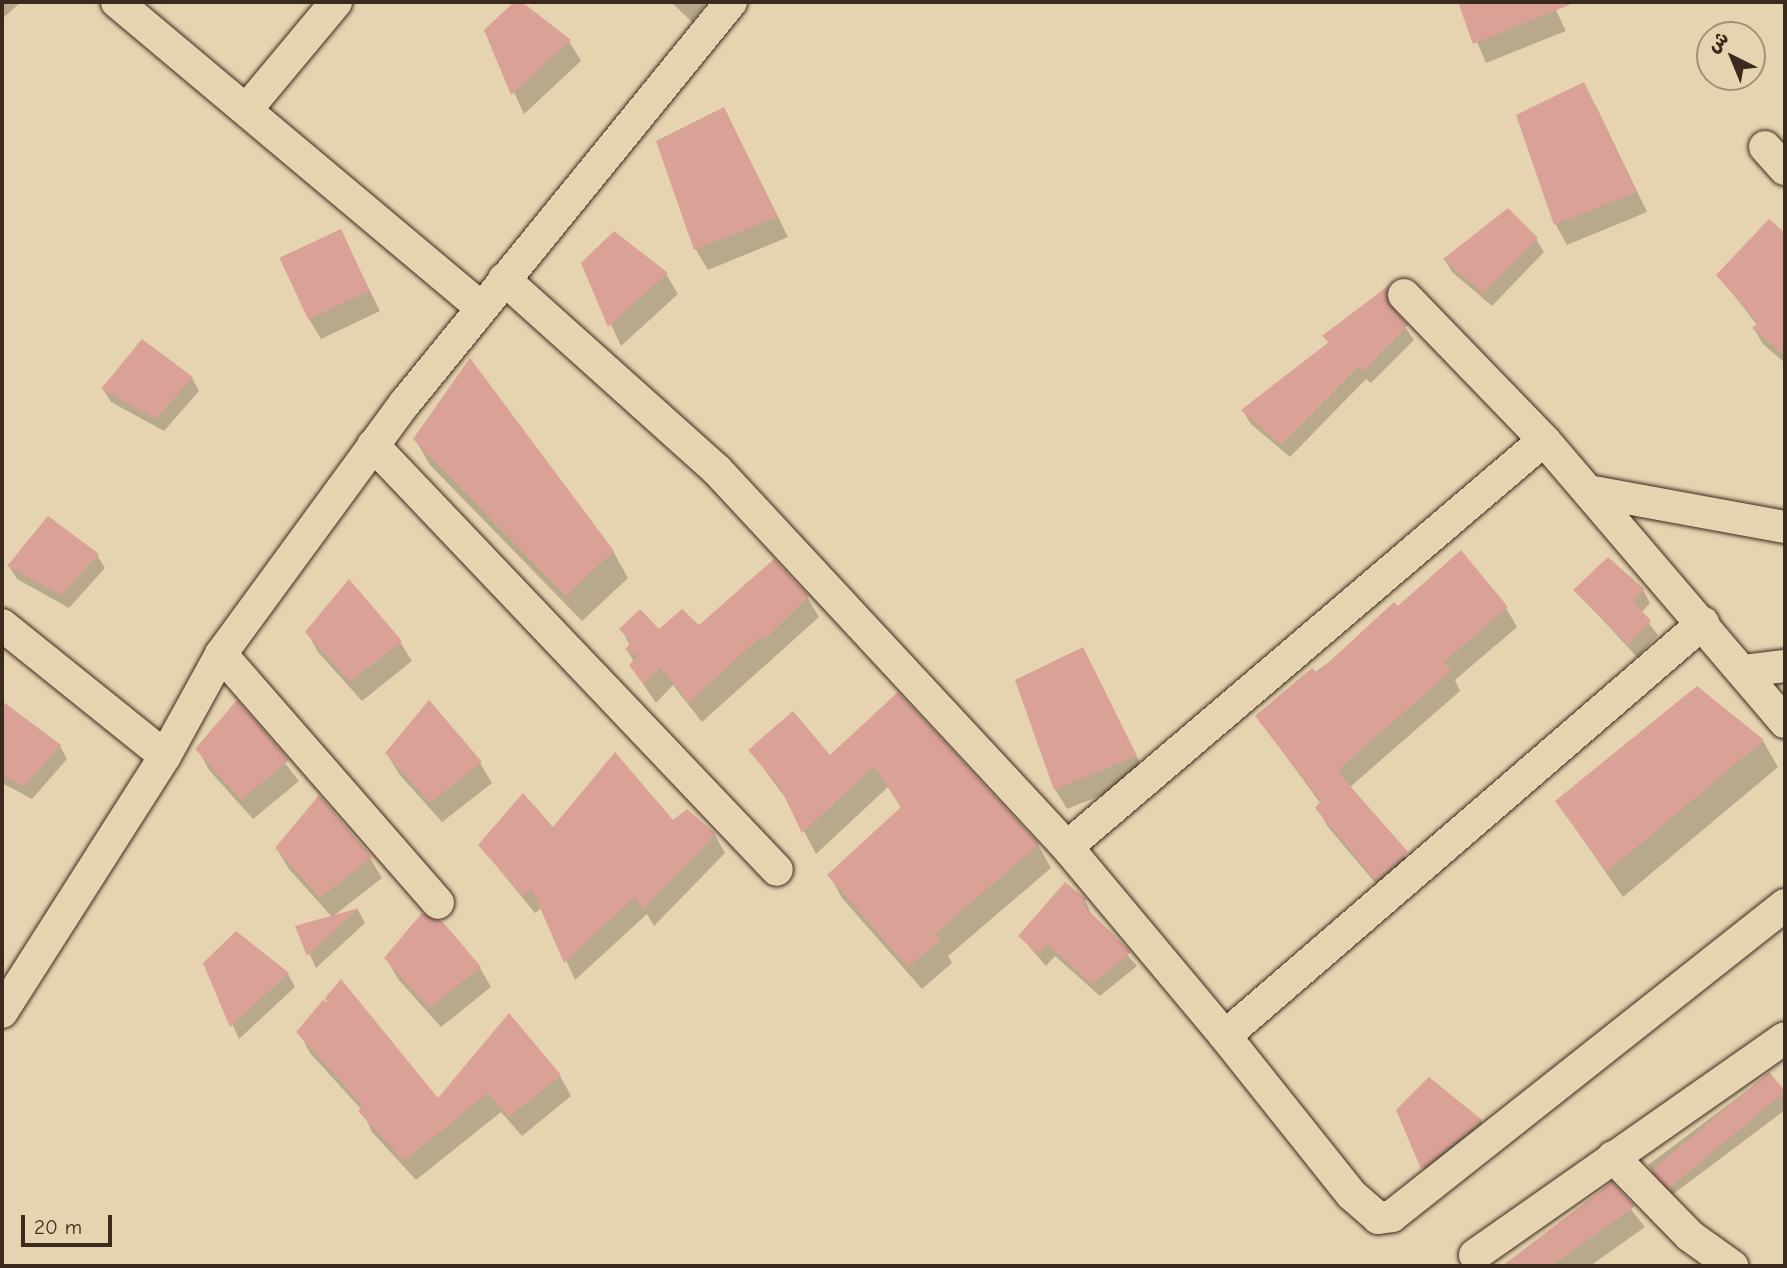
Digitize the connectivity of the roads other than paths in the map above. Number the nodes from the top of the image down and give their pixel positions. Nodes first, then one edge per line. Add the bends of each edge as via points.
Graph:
1 (117, 2) edge
2 (336, 2) edge
3 (731, 2) edge
4 (247, 109) junction
5 (505, 279) junction
6 (1404, 295) dead end
7 (482, 309) junction
8 (1544, 440) junction
9 (373, 445) junction
10 (1588, 491) junction
11 (1785, 527) edge
12 (1703, 622) junction
13 (2, 625) edge
14 (221, 654) junction
15 (1785, 666) edge
16 (1744, 671) junction
17 (1785, 722) edge
18 (166, 756) junction
19 (1067, 847) junction
20 (777, 870) dead end
21 (438, 903) dead end
22 (1785, 905) edge
23 (2, 1012) edge
24 (1225, 1036) junction
25 (1785, 1038) edge
26 (1613, 1157) junction
27 (1475, 1255) dead end
28 (1732, 1266) edge

1 - 4 street
2 - 4 street
3 - 5 street
4 - 7 street
5 - 7 street
5 - 19 street via 716,469
6 - 8 street
7 - 9 street
8 - 10 street
8 - 19 street
9 - 14 street
9 - 20 street
10 - 11 street
10 - 12 street
12 - 16 street
12 - 24 street
13 - 18 street
14 - 18 street
14 - 21 street
15 - 16 street
16 - 17 street
18 - 23 street
19 - 24 street
22 - 24 street via 1392,1216 1378,1218 1352,1195
25 - 26 street
26 - 27 street
26 - 28 street via 1690,1236

